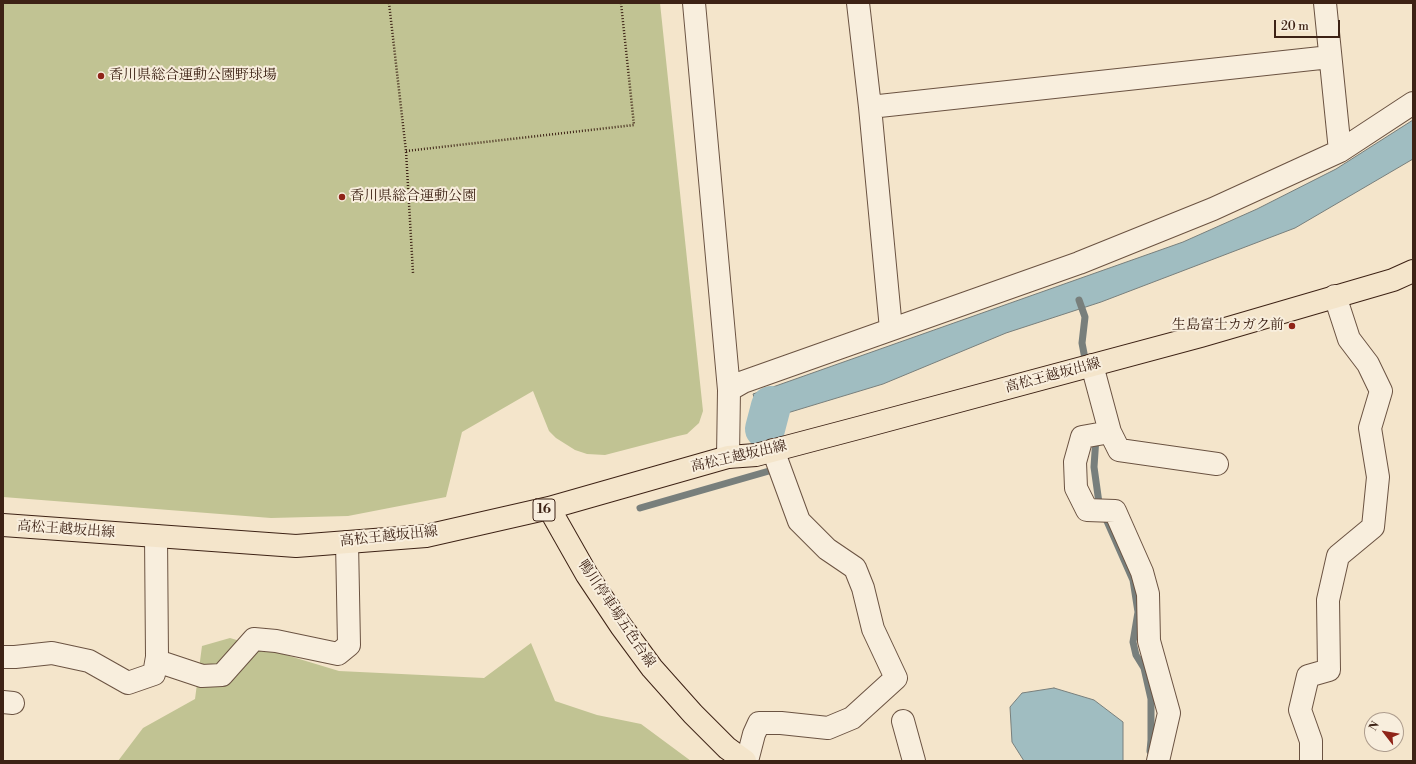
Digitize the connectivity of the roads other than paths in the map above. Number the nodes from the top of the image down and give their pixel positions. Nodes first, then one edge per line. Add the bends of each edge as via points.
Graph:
1 (694, 3) edge
2 (858, 3) edge
3 (1325, 3) edge
4 (1330, 57) junction
5 (1413, 104) edge
6 (870, 107) junction
7 (1340, 151) junction
8 (1413, 272) edge
9 (1335, 296) junction
10 (891, 329) junction
11 (1092, 365) junction
12 (729, 390) junction
13 (1110, 432) junction
14 (773, 450) junction
15 (728, 457) junction
16 (1217, 464) dead end
17 (549, 508) junction
18 (3, 525) edge
19 (156, 536) junction
20 (347, 542) junction
21 (3, 656) edge
22 (157, 661) junction
23 (903, 721) dead end
24 (746, 761) edge
25 (914, 761) edge
26 (1158, 761) edge
27 (1311, 761) edge

1 - 12 street
2 - 6 street
3 - 4 street
4 - 6 street
4 - 7 street
5 - 7 street
6 - 10 street
7 - 10 street via 1213,209 1078,264
8 - 9 main road, 高松王越坂出線 / 16
9 - 11 main road, 高松王越坂出線 / 16
9 - 27 street via 1349,339 1368,364 1381,391 1370,428 1378,477 1373,527 1338,556 1328,600 1329,670 1308,676 1300,710 1311,741
10 - 12 street via 743,382
11 - 13 street
11 - 14 main road, 高松王越坂出線 / 16
12 - 15 street
13 - 16 street via 1119,450
13 - 26 street via 1082,437 1075,462 1076,488 1087,510 1115,511 1142,572 1148,594 1150,640 1169,712
14 - 15 main road, 高松王越坂出線 / 16 via 756,455
14 - 24 street via 799,521 827,549 855,568 863,588 873,629 896,678 852,718 828,728 759,723
15 - 17 main road, 高松王越坂出線 / 16
17 - 20 main road, 高松王越坂出線 / 16 via 426,536
17 - 24 main road, 鴨川停車場五色台線 via 587,575 652,668 727,748
18 - 19 main road, 高松王越坂出線 / 16
19 - 20 main road, 高松王越坂出線 / 16 via 296,546
19 - 22 street
20 - 22 street via 349,645 338,654 254,639 222,675 202,676
21 - 22 street via 52,653 89,661 128,683 154,674
23 - 25 street

